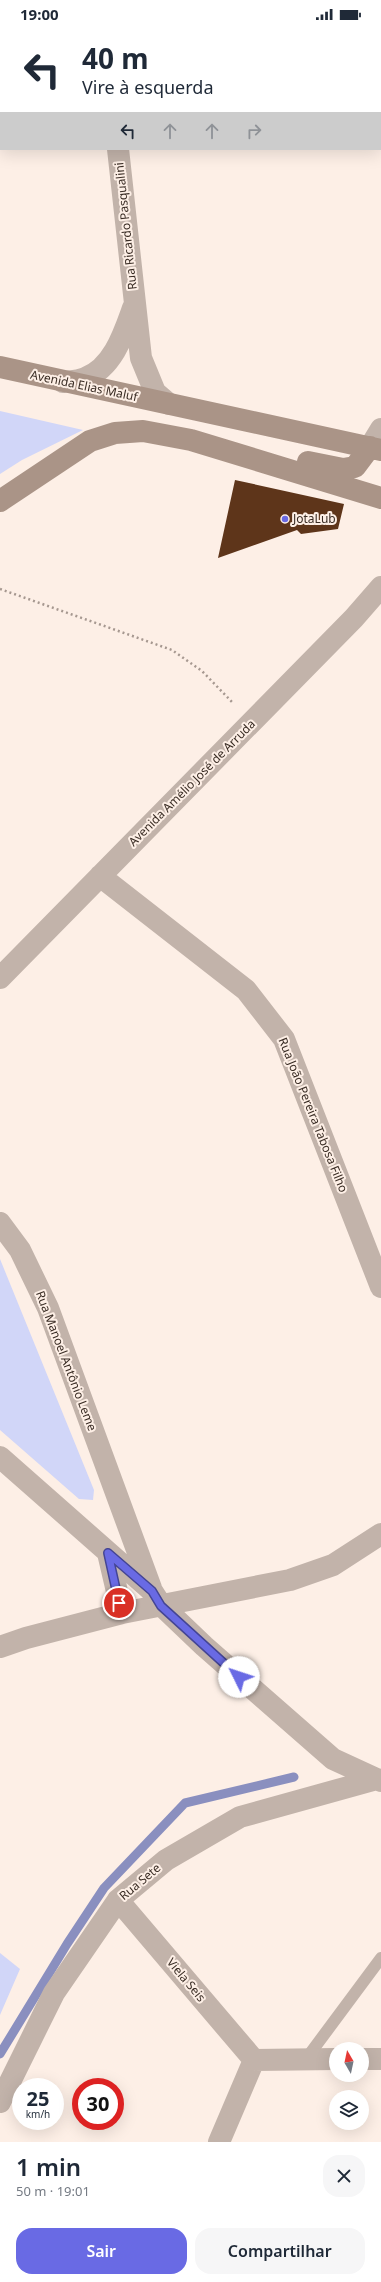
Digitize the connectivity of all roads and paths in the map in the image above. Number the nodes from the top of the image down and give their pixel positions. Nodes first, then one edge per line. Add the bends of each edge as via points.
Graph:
1 (118, 150) edge
2 (134, 303) junction
3 (0, 367) edge
4 (63, 382) junction
5 (169, 404) junction
6 (381, 429) edge
7 (191, 440) junction
8 (376, 448) edge
9 (381, 498) edge
10 (0, 501) edge
11 (381, 587) edge
12 (0, 589) edge
13 (253, 722) junction
14 (100, 876) junction
15 (0, 978) edge
16 (0, 1223) edge
17 (381, 1287) edge
18 (0, 1458) edge
19 (120, 1506) junction
20 (381, 1534) edge
21 (108, 1553) junction
22 (219, 1594) junction
23 (156, 1598) junction
24 (122, 1613) junction
25 (204, 1646) junction
26 (0, 1647) edge
27 (379, 1780) edge
28 (118, 1900) junction
29 (381, 1958) edge
30 (306, 2059) junction
31 (329, 2059) edge
32 (369, 2059) edge
33 (381, 2059) edge
34 (254, 2060) junction
35 (0, 2102) edge
36 (219, 2142) edge

1 - 2 street, Rua Ricardo Pasqualini
2 - 4 street, Rua Ricardo Pasqualini via 120,343 103,366 86,378
2 - 5 street, Rua Ricardo Pasqualini via 141,358 155,392
3 - 4 main road, Avenida Elias Maluf
4 - 5 main road, Avenida Elias Maluf
5 - 8 main road, Avenida Elias Maluf
6 - 8 street
7 - 8 main road via 343,469 355,467
7 - 9 main road
7 - 10 main road via 143,431 115,433 90,441
11 - 13 street, Avenida Amélio José de Arruda
12 - 13 path via 172,650 202,671
13 - 14 street, Avenida Amélio José de Arruda
14 - 15 street, Avenida Amélio José de Arruda
14 - 17 street, Rua João Pereira Tabosa Filho via 246,990 284,1039
16 - 19 street, Rua Manoel Antônio Leme via 20,1250 48,1308
18 - 21 street
19 - 21 street, Rua Manoel Antônio Leme via 116,1540
19 - 23 street, Rua Manoel Antônio Leme
20 - 22 street via 333,1565 290,1580
21 - 23 street
21 - 24 street
22 - 23 street
22 - 25 street via 204,1604 197,1613 196,1627
23 - 24 street
23 - 25 street
24 - 26 street
25 - 27 street via 333,1759
27 - 28 street, Rua Sete via 240,1817 166,1860
28 - 34 street, Viela Seis
28 - 35 street, Rua Sete via 54,1993
29 - 30 lane
30 - 31 street
30 - 34 street
32 - 33 street
34 - 36 street

